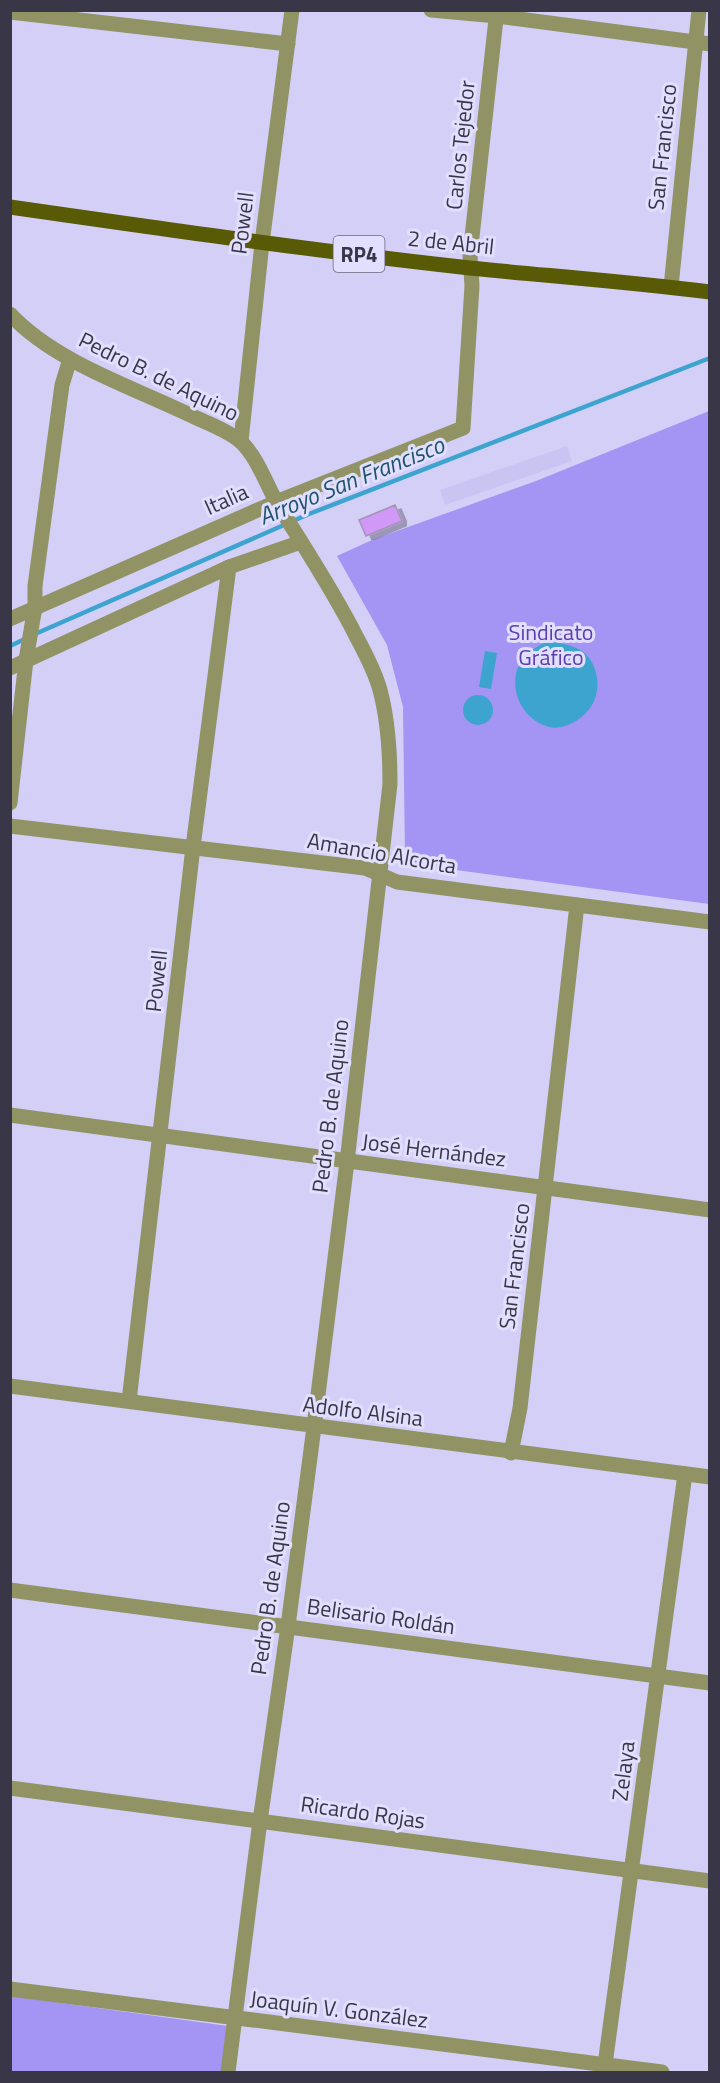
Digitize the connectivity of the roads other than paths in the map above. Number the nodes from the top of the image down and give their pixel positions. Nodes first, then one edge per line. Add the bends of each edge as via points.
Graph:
1 (292, 10) edge
2 (430, 10) edge
3 (699, 10) edge
4 (10, 12) edge
5 (497, 14) edge
6 (702, 43) edge
7 (288, 44) junction
8 (10, 207) edge
9 (262, 243) junction
10 (471, 268) junction
11 (671, 287) junction
12 (710, 292) edge
13 (10, 314) edge
14 (70, 359) junction
15 (463, 428) joint
16 (241, 441) junction
17 (279, 505) junction
18 (298, 536) junction
19 (229, 567) junction
20 (34, 614) junction
21 (10, 619) edge
22 (28, 654) junction
23 (10, 668) edge
24 (10, 803) edge
25 (10, 826) edge
26 (193, 847) junction
27 (379, 873) junction
28 (577, 905) junction
29 (710, 922) edge
30 (10, 1116) edge
31 (161, 1137) junction
32 (347, 1162) junction
33 (546, 1186) junction
34 (710, 1210) edge
35 (10, 1386) edge
36 (129, 1401) junction
37 (314, 1427) junction
38 (511, 1453) junction
39 (685, 1474) junction
40 (710, 1477) edge
41 (10, 1590) edge
42 (288, 1626) junction
43 (658, 1676) junction
44 (710, 1683) edge
45 (10, 1788) edge
46 (260, 1821) junction
47 (633, 1871) junction
48 (710, 1881) edge
49 (10, 1989) edge
50 (236, 2018) junction
51 (605, 2069) edge
52 (228, 2073) edge
53 (662, 2073) edge

1 - 7 street, Powell
2 - 5 street
3 - 6 street, San Francisco
4 - 7 street
5 - 6 street
5 - 10 street, Carlos Tejedor
6 - 11 street, San Francisco
7 - 9 street, Powell
8 - 9 main road, 2 de Abril / RP4
9 - 10 main road, 2 de Abril / RP4
9 - 16 street, Powell
10 - 11 main road, 2 de Abril / RP4
10 - 15 street, Carlos Tejedor
11 - 12 main road, 2 de Abril / RP4
13 - 14 street, Pedro B. de Aquino
14 - 16 street, Pedro B. de Aquino
14 - 20 street via 62,385
15 - 17 street, Italia
16 - 17 street, Pedro B. de Aquino
17 - 18 street, Pedro B. de Aquino
17 - 20 street, Italia
18 - 19 street
18 - 27 street, Pedro B. de Aquino via 345,613 380,688 390,775
19 - 22 street
19 - 26 street, Powell
20 - 21 street, Italia
20 - 22 street
22 - 23 street
22 - 24 street
25 - 26 street, Amancio Alcorta
26 - 27 street, Amancio Alcorta via 365,868
26 - 31 street, Powell
27 - 28 street, Amancio Alcorta via 397,882
27 - 32 street, Pedro B. de Aquino
28 - 29 street, Amancio Alcorta
28 - 33 street, San Francisco
30 - 31 street, José Hernández
31 - 32 street, José Hernández
31 - 36 street, Powell
32 - 33 street, José Hernández
32 - 37 street, Pedro B. de Aquino
33 - 34 street, José Hernández
33 - 38 street, San Francisco via 520,1408
35 - 36 street, Adolfo Alsina
36 - 37 street, Adolfo Alsina
37 - 38 street, Adolfo Alsina
37 - 42 street, Pedro B. de Aquino
38 - 39 street, Adolfo Alsina
39 - 40 street, Adolfo Alsina
39 - 43 street, Zelaya
41 - 42 street, Belisario Roldán
42 - 43 street, Belisario Roldán
42 - 46 street, Pedro B. de Aquino
43 - 44 street, Belisario Roldán
43 - 47 street, Zelaya
45 - 46 street, Ricardo Rojas
46 - 47 street, Ricardo Rojas
46 - 50 street, Pedro B. de Aquino
47 - 48 street, Ricardo Rojas
47 - 51 street, Zelaya
49 - 50 street, Joaquín V. González
50 - 51 street, Joaquín V. González
50 - 52 street, Pedro B. de Aquino
51 - 53 street, Joaquín V. González

